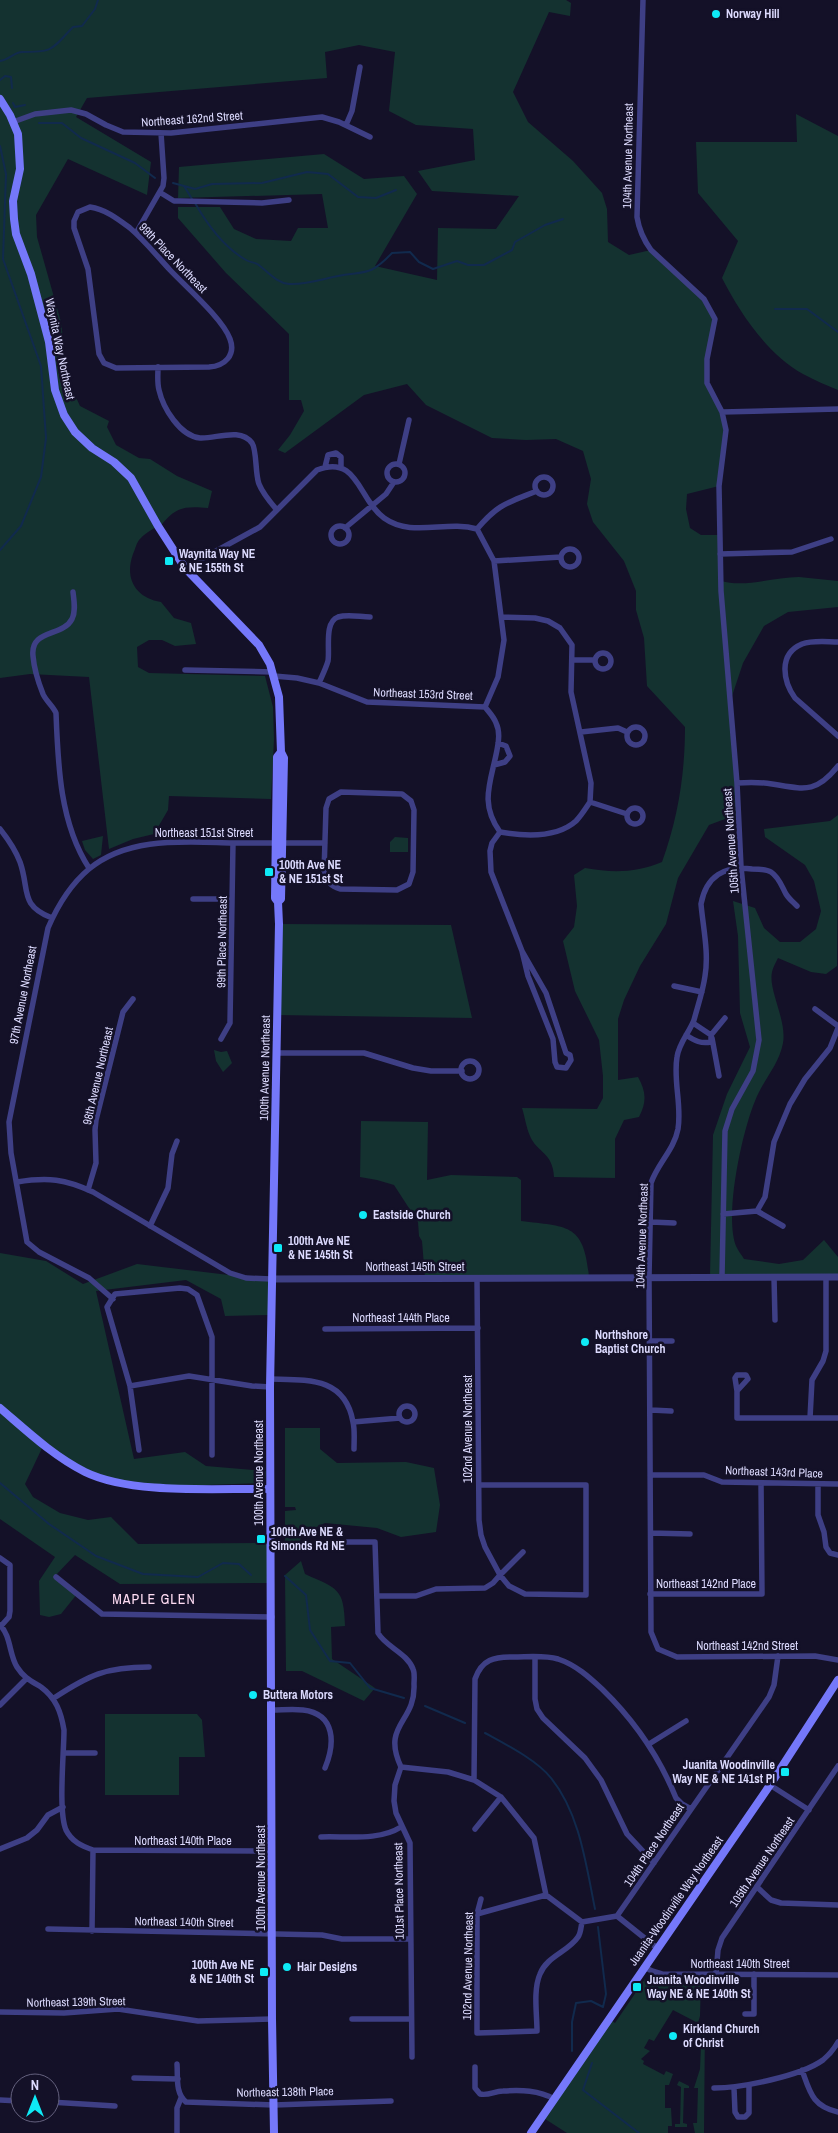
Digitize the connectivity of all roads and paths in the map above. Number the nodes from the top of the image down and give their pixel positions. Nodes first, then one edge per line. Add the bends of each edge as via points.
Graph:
1 (643, 0) edge
2 (360, 67) dead end
3 (0, 99) edge
4 (13, 122) junction
5 (346, 125) junction
6 (161, 133) junction
7 (370, 137) dead end
8 (161, 193) junction
9 (289, 200) dead end
10 (136, 233) junction
11 (158, 367) junction
12 (714, 400) joint
13 (838, 410) edge
14 (722, 412) junction
15 (409, 420) dead end
16 (399, 464) junction
17 (325, 467) junction
18 (342, 468) junction
19 (394, 482) junction
20 (537, 491) dead end
21 (372, 507) junction
22 (277, 510) junction
23 (345, 528) dead end
24 (477, 529) junction
25 (831, 539) dead end
26 (720, 554) junction
27 (561, 557) dead end
28 (494, 561) junction
29 (185, 568) junction
30 (73, 592) dead end
31 (370, 617) dead end
32 (502, 617) junction
33 (838, 642) edge
34 (573, 660) junction
35 (594, 660) dead end
36 (185, 670) dead end
37 (273, 674) junction
38 (319, 683) junction
39 (485, 707) junction
40 (580, 732) junction
41 (627, 732) dead end
42 (838, 736) edge
43 (498, 743) junction
44 (494, 765) junction
45 (838, 766) edge
46 (737, 783) junction
47 (590, 802) junction
48 (627, 814) dead end
49 (0, 828) edge
50 (500, 832) junction
51 (234, 843) junction
52 (280, 843) junction
53 (325, 843) junction
54 (742, 867) junction
55 (90, 868) junction
56 (193, 898) dead end
57 (232, 899) junction
58 (797, 906) dead end
59 (52, 918) junction
60 (522, 951) junction
61 (674, 986) dead end
62 (702, 992) junction
63 (133, 999) dead end
64 (815, 1009) dead end
65 (724, 1018) dead end
66 (693, 1023) junction
67 (838, 1027) edge
68 (686, 1035) junction
69 (712, 1036) junction
70 (221, 1039) dead end
71 (276, 1053) junction
72 (462, 1071) dead end
73 (719, 1076) dead end
74 (177, 1141) dead end
75 (17, 1182) junction
76 (88, 1190) junction
77 (757, 1211) junction
78 (723, 1214) junction
79 (650, 1222) junction
80 (674, 1224) dead end
81 (150, 1226) junction
82 (783, 1226) dead end
83 (722, 1276) junction
84 (650, 1277) junction
85 (774, 1277) junction
86 (826, 1277) junction
87 (838, 1277) edge
88 (477, 1278) junction
89 (271, 1279) junction
90 (112, 1298) junction
91 (775, 1320) dead end
92 (478, 1328) junction
93 (325, 1329) dead end
94 (651, 1341) junction
95 (672, 1341) dead end
96 (211, 1380) junction
97 (270, 1383) junction
98 (130, 1386) junction
99 (737, 1391) dead end
100 (0, 1408) edge
101 (651, 1410) junction
102 (671, 1410) dead end
103 (400, 1418) dead end
104 (810, 1418) junction
105 (838, 1418) edge
106 (353, 1422) junction
107 (354, 1449) dead end
108 (139, 1450) dead end
109 (212, 1455) dead end
110 (650, 1475) junction
111 (761, 1483) junction
112 (818, 1484) junction
113 (838, 1484) edge
114 (479, 1485) junction
115 (270, 1489) junction
116 (651, 1533) junction
117 (690, 1534) dead end
118 (332, 1542) dead end
119 (523, 1552) dead end
120 (838, 1555) edge
121 (0, 1558) edge
122 (500, 1575) junction
123 (56, 1577) dead end
124 (650, 1594) junction
125 (376, 1596) junction
126 (272, 1617) junction
127 (1, 1626) edge
128 (658, 1649) joint
129 (778, 1656) junction
130 (535, 1657) junction
131 (838, 1660) edge
132 (149, 1667) dead end
133 (26, 1679) junction
134 (838, 1680) edge
135 (54, 1698) junction
136 (0, 1704) edge
137 (272, 1710) junction
138 (686, 1721) dead end
139 (649, 1744) junction
140 (64, 1752) junction
141 (95, 1752) dead end
142 (838, 1766) edge
143 (401, 1767) junction
144 (325, 1768) dead end
145 (474, 1780) junction
146 (770, 1784) junction
147 (501, 1797) junction
148 (63, 1807) junction
149 (691, 1809) junction
150 (809, 1810) junction
151 (401, 1827) junction
152 (475, 1829) dead end
153 (321, 1836) dead end
154 (0, 1850) edge
155 (93, 1850) junction
156 (272, 1852) junction
157 (654, 1863) junction
158 (757, 1887) junction
159 (546, 1895) junction
160 (481, 1899) dead end
161 (838, 1904) edge
162 (477, 1914) junction
163 (617, 1916) junction
164 (582, 1922) junction
165 (48, 1929) dead end
166 (92, 1930) junction
167 (273, 1934) junction
168 (409, 1939) junction
169 (657, 1948) junction
170 (644, 1967) junction
171 (716, 1974) junction
172 (754, 1974) junction
173 (838, 1975) edge
174 (0, 2012) edge
175 (745, 2014) dead end
176 (272, 2019) junction
177 (352, 2019) dead end
178 (411, 2019) junction
179 (838, 2042) edge
180 (412, 2056) dead end
181 (177, 2064) dead end
182 (475, 2068) dead end
183 (802, 2070) junction
184 (134, 2078) dead end
185 (178, 2079) junction
186 (749, 2086) junction
187 (714, 2088) dead end
188 (734, 2088) junction
189 (485, 2095) junction
190 (181, 2098) junction
191 (554, 2099) junction
192 (391, 2101) dead end
193 (483, 2102) dead end
194 (60, 2103) edge
195 (274, 2105) junction
196 (116, 2106) dead end
197 (838, 2112) edge
198 (177, 2133) edge
199 (274, 2133) edge
200 (531, 2133) edge

1 - 12 street, 104th Avenue Northeast via 638,226 651,250 704,300 715,319 707,360 707,383
2 - 5 street via 352,111
3 - 4 main road, Waynita Way Northeast
4 - 6 street, Northeast 162nd Street via 36,114 71,110 123,132
4 - 29 main road, Waynita Way Northeast via 20,152 13,202 16,234 31,274 49,342 58,400 75,432 131,478
5 - 6 street, Northeast 162nd Street via 314,117
5 - 7 street, Northeast 162nd Street
6 - 8 street via 164,178
8 - 9 street via 180,202
8 - 10 street
10 - 11 street, 99th Place Northeast via 203,303 227,332 231,342 232,351 227,360 216,367
10 - 11 street, 99th Place Northeast via 102,209 87,208 78,212 74,221 88,270 99,354 104,363 116,368
11 - 22 street via 160,394 179,427 199,438 235,435 245,437 253,444 259,484
12 - 14 street, 105th Avenue Northeast
13 - 14 street
14 - 26 street, 105th Avenue Northeast via 726,430 719,486
15 - 16 street
16 - 19 street via 405,474
16 - 19 street via 391,465 387,470 388,478
17 - 18 street
17 - 18 street via 328,455 336,453 341,456
17 - 22 street via 317,470
18 - 21 street via 354,477
19 - 21 street
20 - 24 street via 500,506
21 - 23 street
21 - 24 street via 404,527 453,525
22 - 29 street via 260,527
24 - 28 street
25 - 26 street via 792,552
26 - 46 street, 105th Avenue Northeast
27 - 28 street
28 - 32 street
29 - 37 main road, 100th Avenue Northeast via 259,645
30 - 55 street via 72,619 38,639 33,657 44,695 56,713 57,761 70,826
31 - 38 street via 345,616 332,622 328,662
32 - 34 street via 535,618 560,628 572,645
32 - 39 street via 502,656 498,676
33 - 42 street via 813,642 794,649 784,670 795,698
34 - 35 street
34 - 40 street via 571,692
36 - 37 street, Northeast 153rd Street
37 - 38 street, Northeast 153rd Street
37 - 52 main road, 100th Avenue Northeast via 281,713 281,752 284,758
38 - 39 street, Northeast 153rd Street via 367,702
39 - 43 street via 496,721
40 - 41 street via 618,728
40 - 47 street via 590,783
43 - 44 street
43 - 44 street via 506,746 510,756 505,762
44 - 50 street via 488,810
45 - 46 street via 821,784 805,789
46 - 54 street, 105th Avenue Northeast
47 - 48 street
47 - 50 street via 576,821 563,829 527,835
49 - 59 street via 15,849 30,904
50 - 60 street via 490,851 491,872
51 - 52 street, Northeast 151st Street
51 - 55 street, Northeast 151st Street via 155,843 121,852
51 - 57 street, 99th Place Northeast
52 - 53 street, Northeast 151st Street
52 - 71 main road, 100th Avenue Northeast via 275,898 278,902
53 - 53 street via 324,872 330,884 340,889 397,890 409,884 413,872 414,810 411,801 402,794 341,792 333,795 326,808
54 - 58 street via 771,872
54 - 62 street, 104th Avenue Northeast via 719,873 703,892 706,974
54 - 78 street, 105th Avenue Northeast via 758,1040 753,1071 732,1109 725,1131
55 - 59 street, 97th Avenue Northeast
56 - 57 street
57 - 70 street, 99th Place Northeast via 230,1023
59 - 75 street, 97th Avenue Northeast via 43,946 9,1122
60 - 60 street via 528,976 554,1039 554,1062 566,1068 570,1055 566,1053 546,993
61 - 62 street
62 - 66 street, 104th Avenue Northeast
63 - 76 street, 98th Avenue Northeast via 123,1012 96,1120 96,1163
64 - 67 street
65 - 69 street
66 - 68 street, 104th Avenue Northeast
66 - 69 street
67 - 77 street via 830,1048 790,1104 774,1142 765,1197
68 - 69 street via 703,1043 711,1042
68 - 79 street, 104th Avenue Northeast via 680,1045 675,1070 680,1117 678,1130 651,1183
69 - 73 street
71 - 72 street via 364,1053 413,1068
71 - 89 main road, 100th Avenue Northeast
74 - 81 street via 168,1188
75 - 76 street, Northeast 145th Street via 49,1179 71,1182
75 - 90 street, 97th Avenue Northeast via 27,1242 39,1252 89,1278
76 - 81 street, Northeast 145th Street
77 - 78 street
77 - 82 street
78 - 83 street, 105th Avenue Northeast
79 - 80 street
79 - 84 street, 104th Avenue Northeast
81 - 89 street, Northeast 145th Street via 238,1276
83 - 84 street, Northeast 145th Street
83 - 85 street, Northeast 145th Street
84 - 88 street, Northeast 145th Street
84 - 94 street, 104th Avenue Northeast
85 - 86 street, Northeast 145th Street
85 - 91 street
86 - 87 street, Northeast 145th Street
86 - 104 street via 826,1351 812,1380
88 - 89 street, Northeast 145th Street
88 - 92 street, 102nd Avenue Northeast
89 - 97 main road, 100th Avenue Northeast
90 - 96 street via 116,1294 180,1288 193,1291 212,1337
90 - 98 street via 108,1307
92 - 93 street, Northeast 144th Place
92 - 114 street, 102nd Avenue Northeast
94 - 95 street
94 - 101 street, 104th Avenue Northeast
96 - 97 street via 252,1386
96 - 98 street via 189,1376
96 - 109 street
97 - 106 street via 325,1383 340,1394
97 - 115 main road, 100th Avenue Northeast
98 - 108 street
99 - 104 street via 737,1418
100 - 115 main road via 64,1460 87,1473 109,1480 148,1487
101 - 102 street
101 - 110 street, 104th Avenue Northeast
103 - 106 street
104 - 105 street
106 - 107 street
110 - 111 street, Northeast 143rd Place via 704,1475 722,1482
110 - 116 street, 104th Avenue Northeast
111 - 112 street, Northeast 143rd Place
111 - 124 street, Northeast 142nd Place via 762,1594
112 - 113 street, Northeast 143rd Place
112 - 120 street via 818,1516 826,1547
114 - 122 street, 102nd Avenue Northeast via 481,1535 490,1560
114 - 122 street, 102nd Avenue Northeast via 586,1485 586,1595 524,1594 509,1586
115 - 126 main road, 100th Avenue Northeast
116 - 117 street
116 - 124 street, 104th Avenue Northeast
118 - 125 street, 101st Place Northeast via 375,1542
119 - 122 street
121 - 127 street via 10,1565 10,1611
122 - 125 street via 485,1588 436,1589 416,1596
123 - 126 street via 102,1614
124 - 128 street, 104th Avenue Northeast via 651,1632
125 - 143 street, 101st Place Northeast via 378,1633 413,1669 413,1706 395,1734 395,1754
126 - 137 main road, 100th Avenue Northeast
127 - 133 street via 6,1631 13,1659
128 - 129 street, Northeast 142nd Street via 677,1657
129 - 131 street, Northeast 142nd Street
129 - 149 street, 104th Place Northeast via 774,1686 769,1697
130 - 139 street via 561,1660 584,1673 617,1704
130 - 145 street via 497,1657 482,1664 475,1679
130 - 157 street via 535,1699 542,1718 585,1758 627,1834
132 - 135 street via 120,1667 99,1673
133 - 135 street
133 - 136 street
134 - 146 main road, Juanita-Woodinville Way Northeast
135 - 140 street via 62,1715
137 - 144 street via 304,1710 328,1724 331,1752
137 - 156 main road, 100th Avenue Northeast
138 - 139 street
139 - 149 street via 676,1798
140 - 141 street
140 - 148 street
142 - 150 street, 105th Avenue Northeast
143 - 145 street via 448,1772
143 - 151 street, 101st Place Northeast via 394,1801
145 - 147 street
146 - 150 street
146 - 169 main road, Juanita-Woodinville Way Northeast
147 - 152 street
147 - 159 street via 534,1838
148 - 154 street via 48,1815 27,1838
148 - 155 street via 65,1825 72,1839
149 - 157 street, 104th Place Northeast
150 - 158 street, 105th Avenue Northeast
151 - 153 street via 390,1834 377,1836
151 - 168 street, 101st Place Northeast via 410,1843
155 - 156 street, Northeast 140th Place
155 - 166 street
156 - 167 main road, 100th Avenue Northeast
157 - 163 street, 104th Place Northeast
158 - 161 street via 771,1900 782,1903
158 - 171 street, 105th Avenue Northeast via 722,1938
159 - 162 street
159 - 164 street
160 - 162 street, 102nd Avenue Northeast
162 - 164 street, 102nd Avenue Northeast via 477,2034 538,2032 537,1982 540,1972 546,1962 572,1944 579,1935
163 - 164 street
163 - 169 street
165 - 166 street, Northeast 140th Street
166 - 167 street, Northeast 140th Street
167 - 168 street, Northeast 140th Street
167 - 176 main road, 100th Avenue Northeast
168 - 178 street, 101st Place Northeast
169 - 170 main road, Juanita-Woodinville Way Northeast
170 - 171 street, Northeast 140th Street via 662,1974
170 - 191 main road, Juanita-Woodinville Way Northeast
171 - 172 street, Northeast 140th Street
172 - 173 street, Northeast 140th Street
172 - 175 street via 754,2014
174 - 176 street, Northeast 139th Street via 64,2013 118,2009 198,2021
176 - 195 main road, 100th Avenue Northeast
177 - 178 street
178 - 180 street, 101st Place Northeast
179 - 183 street via 822,2060
181 - 185 street
182 - 189 street via 475,2088
183 - 186 street
183 - 197 street via 812,2098 823,2107
184 - 185 street
185 - 190 street
186 - 188 street
186 - 188 street via 749,2113 745,2117 736,2115
187 - 188 street
189 - 191 street via 501,2091 542,2092
189 - 193 street
190 - 195 street, Northeast 138th Place via 186,2102
190 - 198 street via 177,2108
191 - 200 main road, Juanita-Woodinville Way Northeast
192 - 195 street, Northeast 138th Place
194 - 196 street
195 - 199 main road, 100th Avenue Northeast

